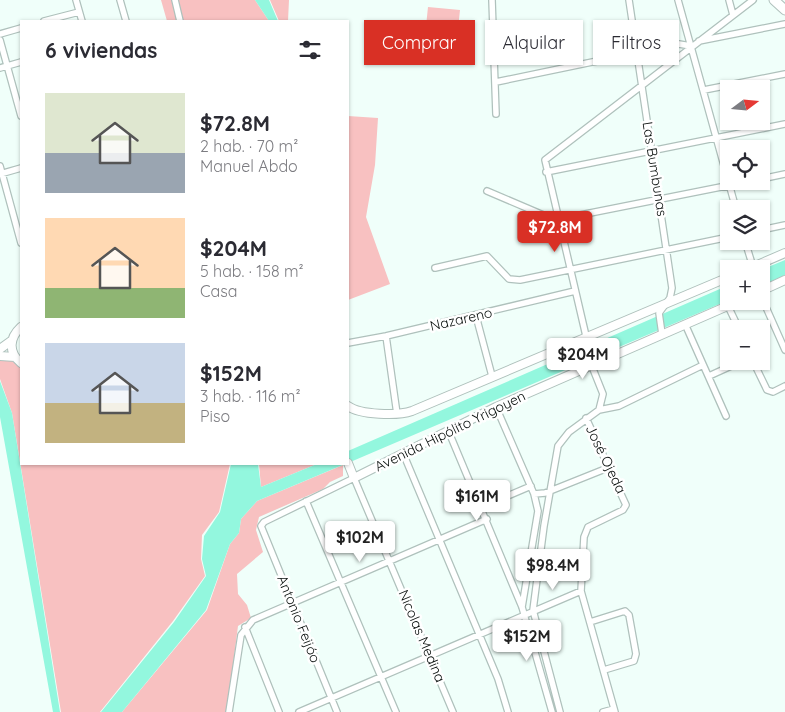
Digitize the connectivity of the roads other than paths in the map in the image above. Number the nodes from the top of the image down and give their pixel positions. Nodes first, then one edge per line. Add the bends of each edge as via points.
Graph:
1 (76, 0) edge
2 (120, 0) edge
3 (175, 0) edge
4 (492, 0) edge
5 (629, 0) edge
6 (678, 0) edge
7 (729, 0) edge
8 (753, 0) edge
9 (774, 0) edge
10 (785, 10) edge
11 (79, 12) junction
12 (733, 15) junction
13 (48, 20) edge
14 (82, 20) edge
15 (126, 20) edge
16 (180, 20) edge
17 (632, 20) edge
18 (785, 24) edge
19 (20, 28) edge
20 (0, 34) edge
21 (0, 40) edge
22 (697, 41) junction
23 (679, 44) edge
24 (691, 46) junction
25 (593, 61) edge
26 (20, 62) edge
27 (639, 65) edge
28 (7, 66) junction
29 (0, 68) edge
30 (785, 74) edge
31 (496, 82) junction
32 (641, 84) junction
33 (704, 90) junction
34 (19, 99) edge
35 (496, 114) dead end
36 (785, 124) edge
37 (717, 138) junction
38 (720, 149) edge
39 (652, 151) junction
40 (0, 166) edge
41 (20, 168) edge
42 (546, 172) junction
43 (1, 174) edge
44 (785, 174) edge
45 (770, 177) edge
46 (720, 188) edge
47 (487, 191) dead end
48 (660, 200) junction
49 (557, 220) junction
50 (785, 225) edge
51 (770, 228) edge
52 (20, 239) edge
53 (720, 239) edge
54 (667, 249) junction
55 (785, 253) edge
56 (769, 260) edge
57 (435, 268) dead end
58 (569, 270) junction
59 (785, 280) edge
60 (720, 281) edge
61 (770, 287) edge
62 (575, 291) junction
63 (666, 303) junction
64 (720, 309) edge
65 (648, 310) junction
66 (767, 310) edge
67 (659, 313) junction
68 (476, 316) junction
69 (685, 324) junction
70 (20, 329) edge
71 (661, 331) junction
72 (386, 336) junction
73 (586, 336) junction
74 (12, 341) junction
75 (349, 343) edge
76 (0, 349) edge
77 (785, 350) edge
78 (0, 356) edge
79 (18, 360) edge
80 (591, 364) junction
81 (703, 365) junction
82 (722, 370) edge
83 (757, 370) edge
84 (492, 376) junction
85 (709, 376) junction
86 (785, 386) edge
87 (349, 406) edge
88 (496, 407) junction
89 (599, 410) junction
90 (397, 414) junction
91 (726, 416) dead end
92 (586, 418) junction
93 (448, 430) junction
94 (403, 453) junction
95 (349, 466) edge
96 (610, 467) junction
97 (354, 478) junction
98 (531, 486) junction
99 (550, 492) junction
100 (534, 494) junction
101 (306, 501) junction
102 (482, 507) junction
103 (487, 519) junction
104 (439, 540) junction
105 (390, 562) junction
106 (340, 583) junction
107 (581, 591) junction
108 (292, 603) junction
109 (522, 607) junction
110 (533, 610) junction
111 (524, 614) junction
112 (590, 622) junction
113 (246, 627) junction
114 (479, 634) junction
115 (430, 656) junction
116 (604, 670) junction
117 (381, 678) junction
118 (332, 698) junction
119 (615, 710) edge
120 (230, 712) edge
121 (279, 712) edge
122 (299, 712) edge
123 (337, 712) edge
124 (396, 712) edge
125 (453, 712) edge
126 (508, 712) edge
127 (552, 712) edge
128 (560, 712) edge
129 (603, 712) edge

1 - 11 street
2 - 15 street
3 - 16 street
4 - 31 street
5 - 17 street, Las Bumbunas
6 - 24 street
7 - 12 street
8 - 12 street
9 - 10 highway
11 - 13 street
11 - 14 street
12 - 22 street
18 - 22 street
19 - 20 street
21 - 28 street
22 - 24 street
23 - 24 street
24 - 32 street
24 - 33 street
25 - 31 street
26 - 28 street
27 - 32 street, Las Bumbunas
28 - 29 street
28 - 34 street
30 - 33 street
31 - 35 street
32 - 39 street, Las Bumbunas
32 - 42 street via 546,158
33 - 37 street
36 - 37 street
37 - 38 street
37 - 39 street
39 - 42 street
39 - 48 street, Las Bumbunas
40 - 43 street
41 - 43 street
42 - 49 street
43 - 52 street
44 - 45 street
46 - 48 street
47 - 49 street
48 - 49 street
48 - 54 street, Las Bumbunas
49 - 58 street
50 - 51 street
53 - 54 street
54 - 58 street
54 - 63 street, Las Bumbunas via 672,288
55 - 56 main road
57 - 58 street via 483,256 492,259 509,279 515,280
58 - 62 street
59 - 61 main road
60 - 63 main road
62 - 68 street, Nazareno
62 - 73 street
63 - 65 main road
63 - 67 street, Las Bumbunas
64 - 69 main road, Avenida Hipólito Yrigoyen
65 - 67 street
65 - 73 main road
66 - 77 street
67 - 71 street
68 - 72 street, Nazareno
68 - 84 street
69 - 71 main road, Avenida Hipólito Yrigoyen
69 - 81 street
70 - 74 main road
71 - 80 main road, Avenida Hipólito Yrigoyen
72 - 75 street, Nazareno
72 - 90 street
73 - 84 main road
74 - 76 main road
74 - 79 main road via 12,350
78 - 79 main road
80 - 88 main road, Avenida Hipólito Yrigoyen
80 - 89 street via 603,394
81 - 85 street
81 - 89 street via 619,406
82 - 85 street
83 - 86 street via 766,388 773,392
84 - 90 main road via 412,411
85 - 91 street
87 - 90 main road via 358,411
88 - 93 main road, Avenida Hipólito Yrigoyen
88 - 98 street
89 - 92 street
92 - 96 street, José Ojeda
92 - 99 street via 558,446
93 - 94 main road, Avenida Hipólito Yrigoyen
93 - 102 street
94 - 97 main road, Avenida Hipólito Yrigoyen
94 - 104 street
95 - 97 main road
96 - 99 street
96 - 107 street, José Ojeda via 626,504 622,510 585,532
97 - 101 street
97 - 105 street, Nicolas Medina
98 - 100 street
98 - 102 street
99 - 100 street
99 - 110 street
100 - 109 street via 538,511
101 - 106 street
101 - 108 street, Antonio Feijóo via 261,526
102 - 103 street
103 - 104 street
103 - 109 street
104 - 105 street
104 - 114 street
105 - 106 street
105 - 115 street, Nicolas Medina
106 - 108 street
106 - 117 street
107 - 110 street
107 - 112 street
108 - 113 street via 258,617
108 - 118 street, Antonio Feijóo
109 - 111 street
110 - 111 street
110 - 128 street
111 - 114 street
111 - 127 street
112 - 116 street
112 - 116 street via 625,611 629,615 636,654 634,661
113 - 120 street via 240,635
113 - 121 street
114 - 115 street
114 - 126 street
115 - 117 street
115 - 125 street, Nicolas Medina
116 - 119 street
117 - 118 street
117 - 124 street
118 - 122 street
118 - 123 street, Antonio Feijóo
119 - 129 street

